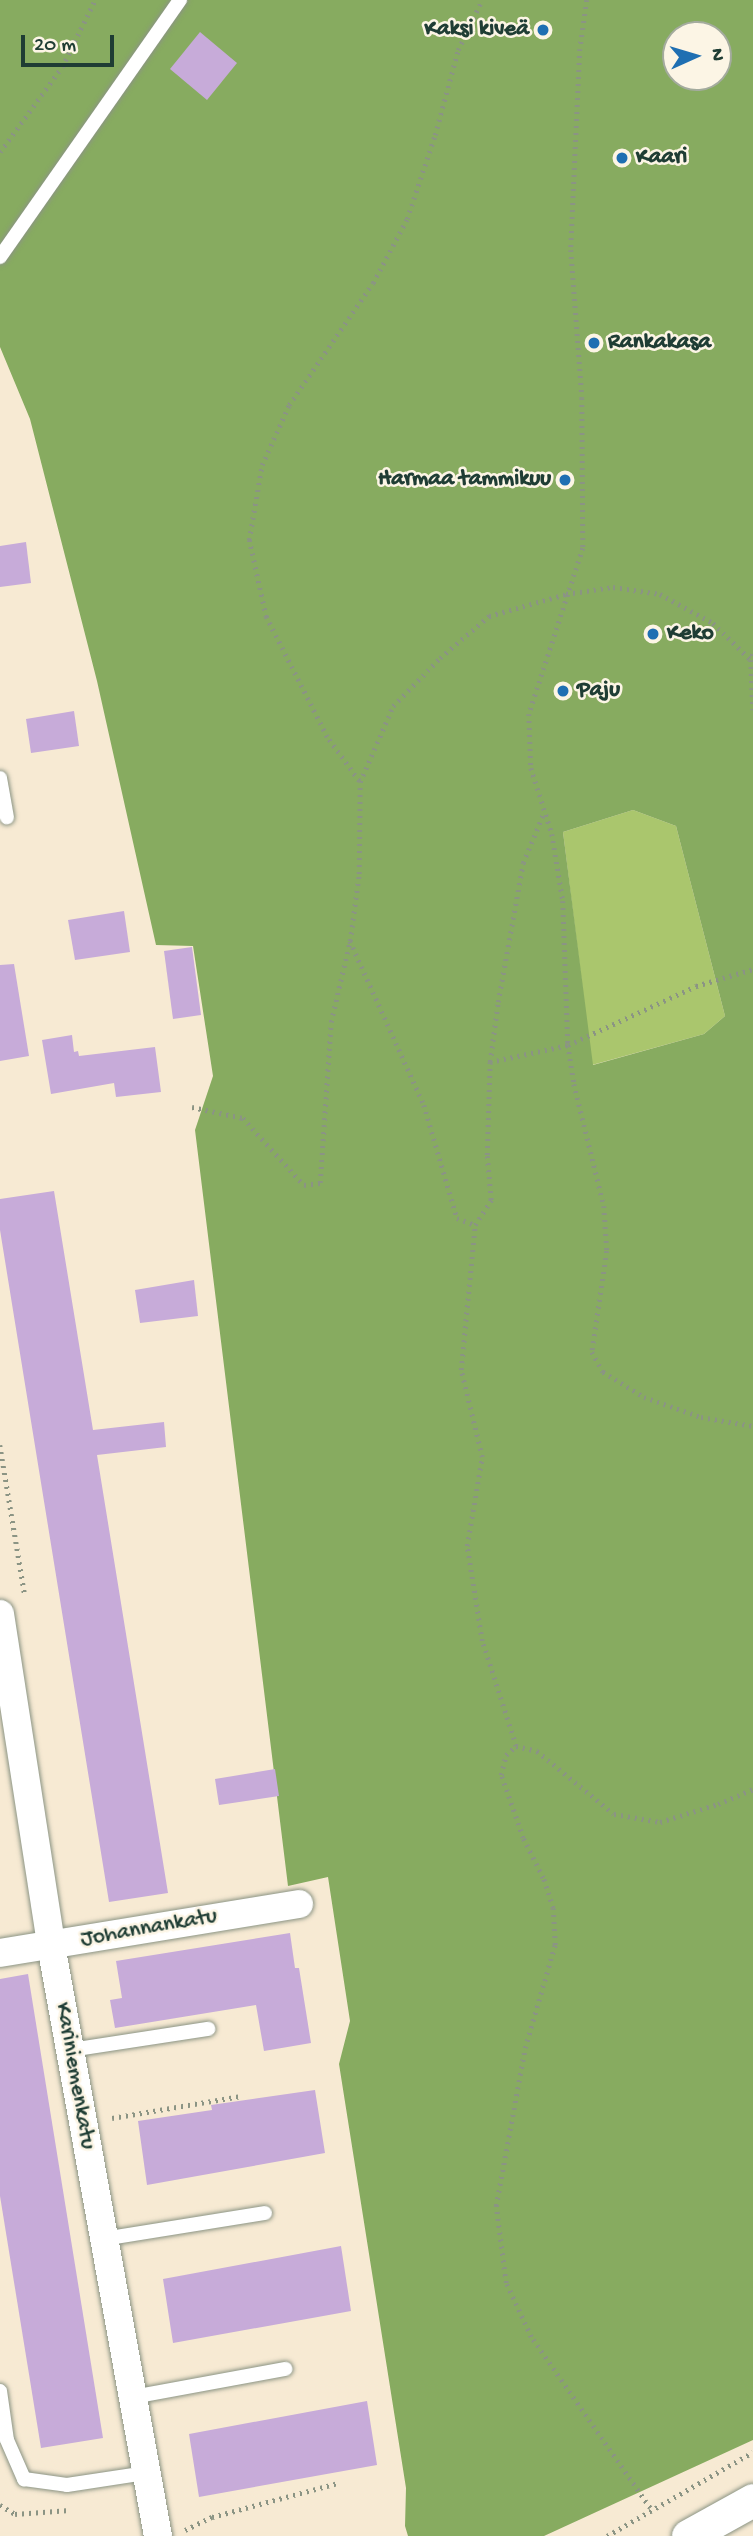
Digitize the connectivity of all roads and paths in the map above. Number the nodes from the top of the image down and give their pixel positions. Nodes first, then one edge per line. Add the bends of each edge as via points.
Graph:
1 (95, 0) edge
2 (180, 0) edge
3 (482, 0) edge
4 (587, 0) edge
5 (0, 152) edge
6 (0, 257) edge
7 (566, 594) junction
8 (752, 657) edge
9 (753, 710) edge
10 (0, 778) edge
11 (360, 782) junction
12 (544, 812) junction
13 (7, 817) dead end
14 (350, 940) junction
15 (753, 969) edge
16 (568, 1045) junction
17 (491, 1062) junction
18 (192, 1107) dead end
19 (475, 1225) junction
20 (753, 1426) edge
21 (0, 1614) edge
22 (516, 1746) junction
23 (753, 1789) edge
24 (299, 1903) dead end
25 (51, 1945) junction
26 (0, 1953) edge
27 (208, 2029) dead end
28 (70, 2050) junction
29 (241, 2096) dead end
30 (111, 2118) dead end
31 (265, 2213) dead end
32 (103, 2239) junction
33 (285, 2369) dead end
34 (0, 2391) edge
35 (132, 2397) junction
36 (753, 2452) edge
37 (145, 2473) junction
38 (338, 2483) dead end
39 (753, 2500) edge
40 (650, 2508) junction
41 (170, 2534) edge
42 (607, 2536) edge
43 (688, 2536) edge

1 - 5 path via 62,67
2 - 6 lane
3 - 11 path via 458,50 407,219 373,283 289,405 262,465 249,540 266,617 327,737
4 - 7 path via 580,48 571,250 582,398 583,548
7 - 8 path via 613,587 660,594 713,623
7 - 11 path via 489,616 440,657 393,706
7 - 12 path via 529,714 531,768
8 - 9 path
10 - 13 lane
11 - 14 path via 359,874
12 - 16 path via 563,901
12 - 17 path via 523,863
14 - 18 path via 331,1022 320,1183 304,1185 243,1118
14 - 19 path via 424,1105 457,1218
15 - 16 path via 696,986
16 - 17 path
16 - 20 path via 573,1084 604,1206 607,1251 592,1352 603,1372 644,1397 701,1417
17 - 19 path via 487,1155 491,1200
19 - 22 path via 461,1370 482,1457 467,1546 482,1642
21 - 25 street, Kariniemenkatu
22 - 23 path via 537,1751 614,1814 660,1822
22 - 40 path via 506,1755 501,1775 553,1908 555,1945 525,2048 496,2206 506,2283 531,2337
24 - 25 street, Johannankatu
25 - 26 street, Johannankatu
25 - 28 street, Kariniemenkatu
27 - 28 lane
28 - 32 street, Kariniemenkatu
29 - 30 path
31 - 32 lane
32 - 35 street, Kariniemenkatu
33 - 35 lane
34 - 37 lane via 7,2440 24,2479 67,2485
35 - 37 street, Kariniemenkatu
36 - 40 path
37 - 41 street, Kariniemenkatu
38 - 41 path via 212,2517
39 - 43 street
40 - 42 path

